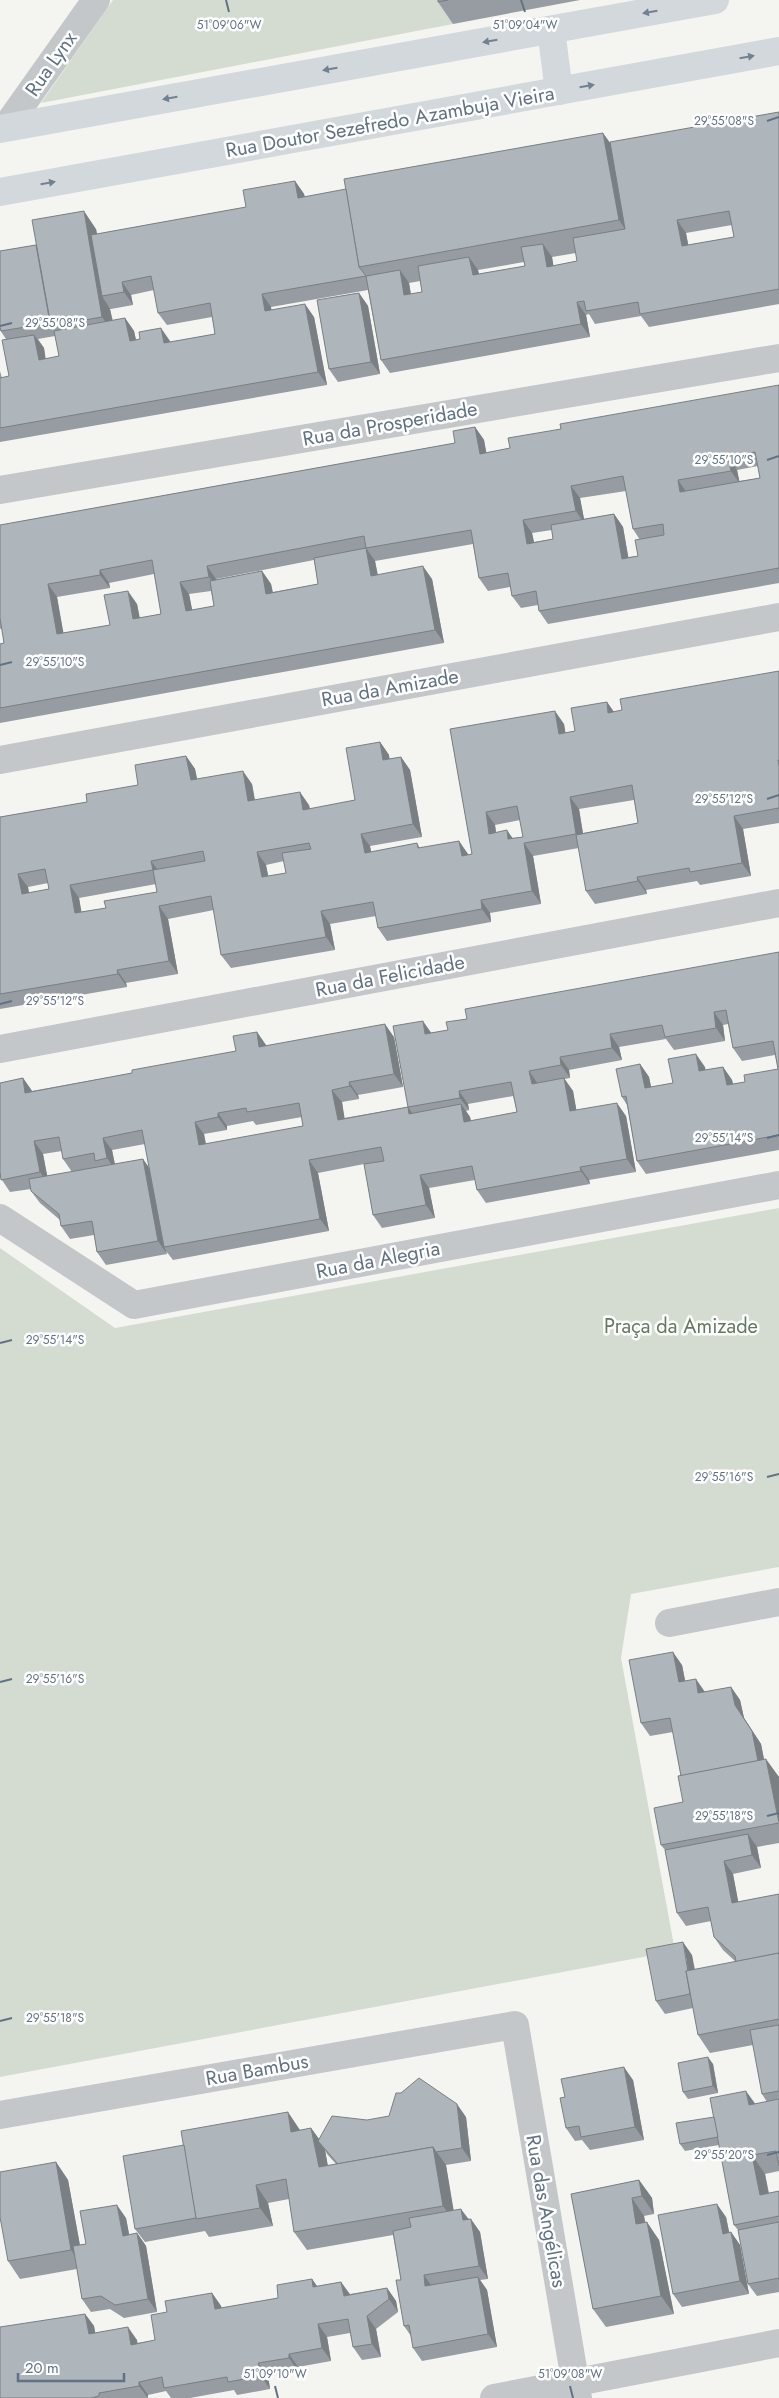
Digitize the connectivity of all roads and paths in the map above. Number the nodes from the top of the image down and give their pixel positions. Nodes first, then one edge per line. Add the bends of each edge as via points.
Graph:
1 (96, 0) edge
2 (715, 0) edge
3 (551, 30) junction
4 (779, 51) edge
5 (558, 91) junction
6 (3, 128) edge
7 (0, 192) edge
8 (779, 358) edge
9 (0, 490) edge
10 (779, 617) edge
11 (0, 760) edge
12 (779, 902) edge
13 (0, 1049) edge
14 (779, 1185) edge
15 (0, 1218) edge
16 (779, 1602) edge
17 (668, 1623) dead end
18 (515, 2025) joint
19 (0, 2115) edge
20 (779, 2342) edge
21 (577, 2391) edge
22 (494, 2398) edge

1 - 6 street, Rua Lynx
2 -> 3 main road
3 - 5 main road
3 -> 6 main road
5 -> 4 main road, Rua Doutor Sezefredo Azambuja Vieira
7 -> 5 main road, Rua Doutor Sezefredo Azambuja Vieira
8 - 9 street, Rua da Prosperidade
10 - 11 street, Rua da Amizade
12 - 13 street, Rua da Felicidade
14 - 15 street, Rua da Alegria via 134,1305
16 - 17 street
18 - 19 street, Rua Bambus
18 - 21 street, Rua das Angélicas
20 - 21 street
21 - 22 street

